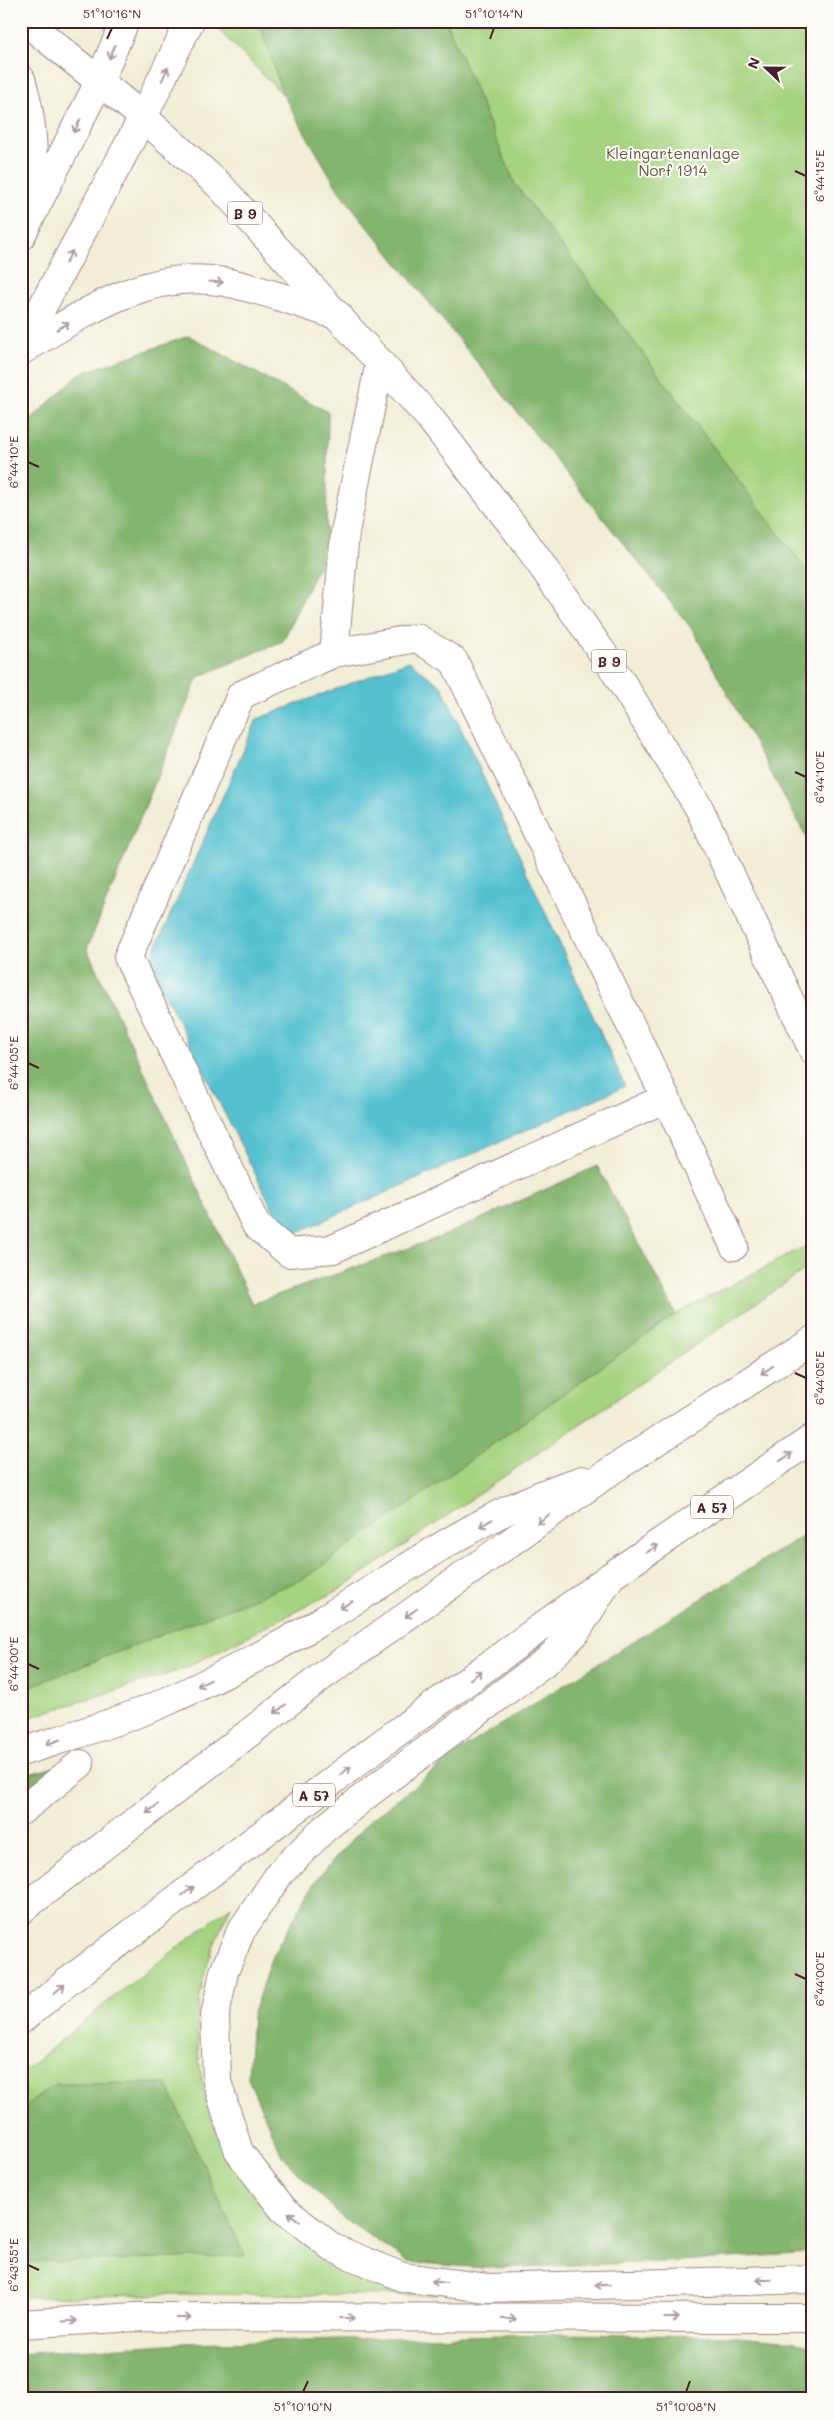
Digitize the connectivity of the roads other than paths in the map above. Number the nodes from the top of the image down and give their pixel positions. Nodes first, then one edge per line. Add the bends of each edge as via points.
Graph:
1 (25, 21) edge
2 (125, 21) edge
3 (190, 21) edge
4 (21, 79) edge
5 (99, 82) junction
6 (143, 118) junction
7 (26, 227) edge
8 (339, 316) junction
9 (21, 346) edge
10 (21, 352) edge
11 (380, 362) junction
12 (334, 653) junction
13 (813, 1050) edge
14 (666, 1098) junction
15 (734, 1246) dead end
16 (813, 1340) edge
17 (813, 1438) edge
18 (612, 1470) junction
19 (612, 1576) junction
20 (21, 1752) edge
21 (80, 1764) dead end
22 (21, 1811) edge
23 (21, 1910) edge
24 (21, 2020) edge
25 (812, 2279) edge
26 (813, 2318) edge
27 (21, 2324) edge

1 - 5 main road
2 -> 5 main road
6 -> 3 main road
4 - 7 main road via 29,108 34,149
5 - 6 main road, B 9
5 -> 7 main road
6 - 8 main road, B 9 via 220,186
9 -> 6 main road
10 -> 8 main road via 115,297 149,286 180,282 224,282
8 - 11 main road, B 9
11 - 12 main road via 345,532
11 - 13 main road, B 9 via 429,417 524,540 611,665 699,808
12 - 14 main road via 417,638 454,661
12 - 14 main road via 240,696 128,957 256,1226 289,1253 333,1249
14 - 15 main road
16 -> 18 main road
19 -> 17 main road, A 57
18 -> 20 main road via 560,1487 509,1510 417,1561 312,1627 213,1679 160,1704
18 -> 23 main road via 321,1677
24 -> 19 main road, A 57 via 377,1747
25 -> 19 main road via 487,2288 402,2277 333,2248 283,2209 239,2152 217,2082 215,2015 224,1972 241,1931 280,1874 324,1829 370,1792 549,1659 576,1632
21 - 22 main road
27 -> 26 main road via 136,2317

